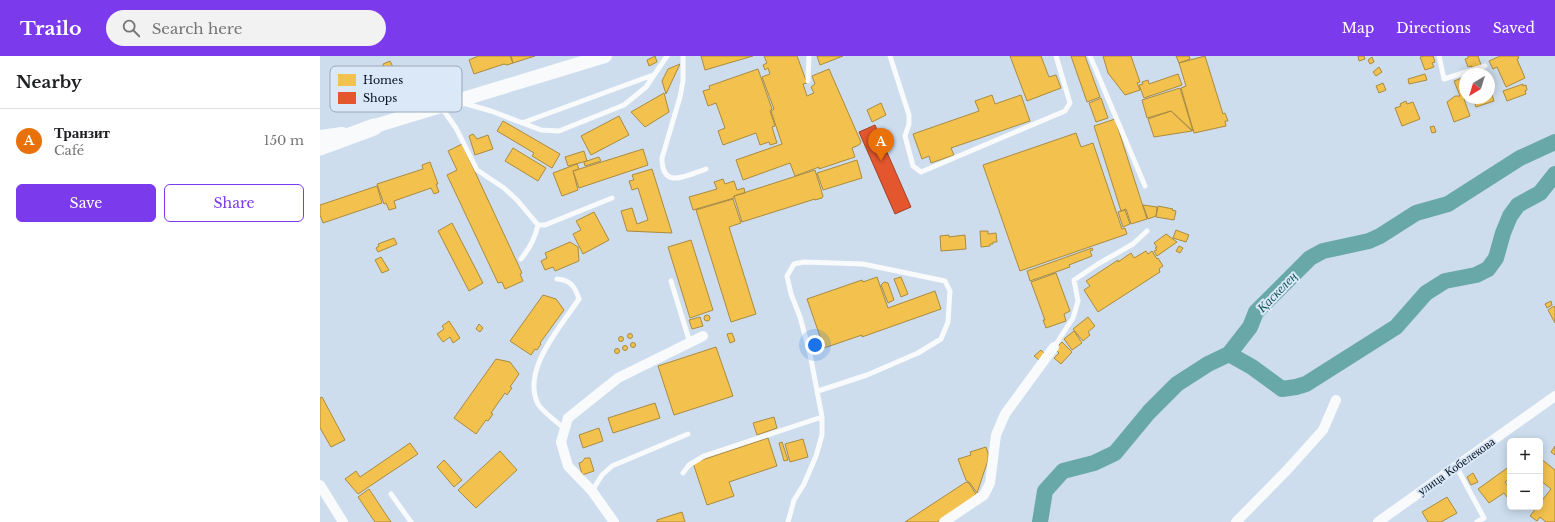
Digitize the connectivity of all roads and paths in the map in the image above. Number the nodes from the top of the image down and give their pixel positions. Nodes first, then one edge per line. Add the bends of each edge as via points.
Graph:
1 (605, 56) edge
2 (667, 56) edge
3 (683, 56) edge
4 (809, 56) edge
5 (890, 56) edge
6 (1056, 56) edge
7 (1090, 56) edge
8 (1439, 56) edge
9 (1485, 66) dead end
10 (653, 75) junction
11 (808, 81) dead end
12 (462, 101) edge
13 (462, 103) edge
14 (424, 112) edge
15 (441, 112) edge
16 (522, 123) junction
17 (374, 127) junction
18 (320, 137) edge
19 (320, 147) edge
20 (706, 169) dead end
21 (1145, 186) dead end
22 (612, 198) dead end
23 (538, 225) junction
24 (1147, 231) dead end
25 (521, 260) dead end
26 (557, 279) dead end
27 (671, 281) dead end
28 (703, 336) dead end
29 (690, 343) junction
30 (1054, 347) joint
31 (818, 391) junction
32 (1555, 396) edge
33 (1336, 400) dead end
34 (822, 417) junction
35 (565, 430) junction
36 (688, 434) dead end
37 (1456, 466) junction
38 (683, 473) dead end
39 (320, 485) edge
40 (592, 491) junction
41 (391, 494) dead end
42 (343, 522) edge
43 (411, 522) edge
44 (614, 522) edge
45 (788, 522) edge
46 (944, 522) edge
47 (1236, 522) edge
48 (1378, 522) edge
49 (1477, 522) edge

1 - 12 main road
2 - 10 lane
3 - 20 lane via 683,81 662,158 663,173 672,178
4 - 11 lane
5 - 6 lane via 909,115 905,136 913,166 921,172 1065,111 1070,103
7 - 21 lane
8 - 9 lane via 1444,79
10 - 16 lane
10 - 16 lane via 646,87 624,105 559,131 541,130
13 - 16 lane
14 - 17 main road
15 - 23 lane via 456,128 477,170 508,192
17 - 18 main road
17 - 19 highway
22 - 23 lane via 546,225
23 - 25 lane via 535,239
24 - 30 lane via 1133,244 1074,280 1078,301 1073,318
26 - 35 lane via 566,279 576,288 579,299 550,341 539,362 533,385 538,404
27 - 29 lane
28 - 29 street
29 - 35 street via 618,378 568,418
30 - 46 street via 1005,414 996,435 990,484 984,495
31 - 31 lane via 867,376 942,339 948,322 950,291 945,281 863,264 794,264 787,276
31 - 34 lane
32 - 37 street, улица Кобелекова
33 - 47 street via 1323,430
34 - 38 lane via 704,456 689,465
34 - 45 lane via 822,435 816,456 794,500
35 - 40 street via 561,442 568,466
36 - 40 lane via 612,466 602,475
37 - 48 street, улица Кобелекова
37 - 49 lane via 1484,518
39 - 42 street
40 - 44 street
41 - 43 lane

